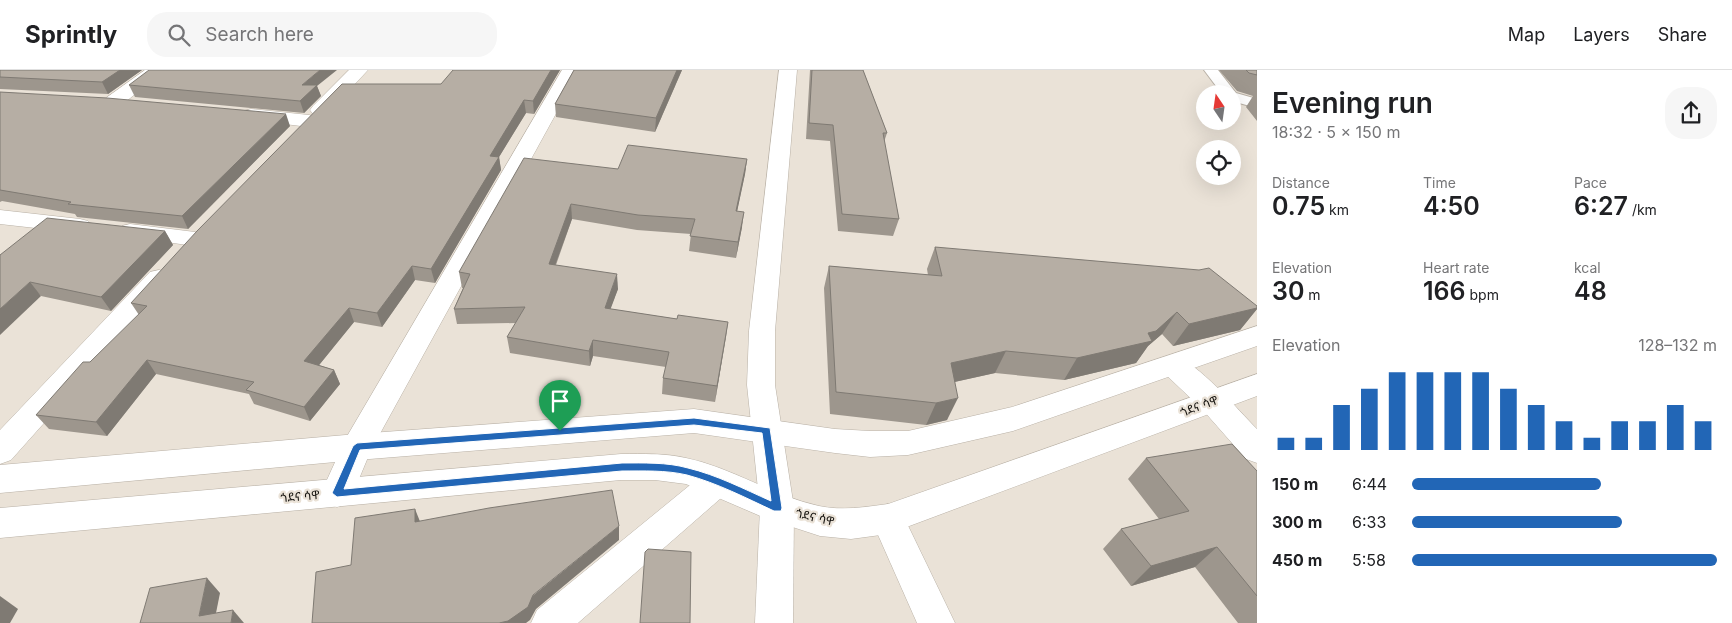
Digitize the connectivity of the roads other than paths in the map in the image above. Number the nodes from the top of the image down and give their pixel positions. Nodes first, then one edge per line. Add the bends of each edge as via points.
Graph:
1 (158, 70) edge
2 (359, 70) edge
3 (571, 70) edge
4 (788, 70) edge
5 (1211, 70) edge
6 (1223, 85) edge
7 (1241, 98) edge
8 (1257, 104) edge
9 (143, 105) edge
10 (231, 113) edge
11 (309, 121) junction
12 (289, 142) edge
13 (0, 217) edge
14 (1257, 336) edge
15 (1173, 365) junction
16 (1257, 385) edge
17 (1212, 401) junction
18 (766, 430) junction
19 (357, 446) junction
20 (0, 450) edge
21 (1257, 450) edge
22 (0, 478) edge
23 (718, 482) junction
24 (337, 493) junction
25 (777, 508) junction
26 (888, 519) junction
27 (0, 523) edge
28 (550, 623) edge
29 (774, 623) edge
30 (936, 623) edge

1 - 9 main road via 104,102
2 - 11 main road
3 - 19 main road
4 - 18 main road via 762,331 761,386
5 - 6 lane
7 - 8 lane
10 - 11 main road
11 - 12 main road
13 - 20 main road via 103,228 202,232
14 - 15 main road
15 - 17 main road
15 - 18 main road via 1013,419 908,443 835,441
16 - 17 main road, ጎደና ሳዋ
17 - 21 main road
17 - 26 main road, ጎደና ሳዋ
18 - 19 main road via 694,421
18 - 25 main road
19 - 22 main road
19 - 24 main road
23 - 24 main road, ጎደና ሳዋ via 687,471 622,467
23 - 25 main road, ጎደና ሳዋ
23 - 28 main road
24 - 27 main road, ጎደና ሳዋ
25 - 26 main road, ጎደና ሳዋ via 820,521 851,524
25 - 29 main road
26 - 30 main road

